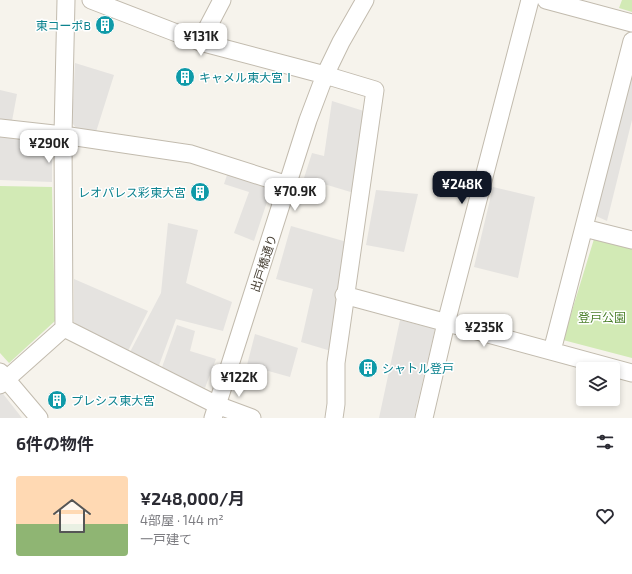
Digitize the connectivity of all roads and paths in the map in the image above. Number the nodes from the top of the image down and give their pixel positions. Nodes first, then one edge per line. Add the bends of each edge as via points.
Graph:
1 (66, 0) edge
2 (91, 0) edge
3 (222, 0) edge
4 (364, 0) edge
5 (530, 0) edge
6 (546, 0) edge
7 (632, 23) edge
8 (632, 40) edge
9 (200, 42) junction
10 (325, 75) junction
11 (0, 128) edge
12 (63, 135) junction
13 (288, 184) junction
14 (584, 228) junction
15 (632, 240) edge
16 (344, 295) junction
17 (446, 323) junction
18 (64, 328) junction
19 (552, 351) junction
20 (632, 372) edge
21 (2, 379) edge
22 (215, 412) edge
23 (39, 418) edge
24 (252, 418) edge
25 (334, 418) edge
26 (425, 418) edge

1 - 12 street
2 - 9 street
3 - 9 street
4 - 10 street, 出戸橋通り
5 - 17 street
6 - 7 street
8 - 14 street
9 - 10 street
10 - 13 street, 出戸橋通り
10 - 16 street via 375,90
11 - 12 street
12 - 13 street via 191,154
12 - 18 street
13 - 22 street, 出戸橋通り
14 - 15 street
14 - 19 street
16 - 17 street
16 - 25 street via 336,363
17 - 19 street
17 - 26 street
18 - 21 street
18 - 22 street
19 - 20 street
21 - 23 street
22 - 24 street

